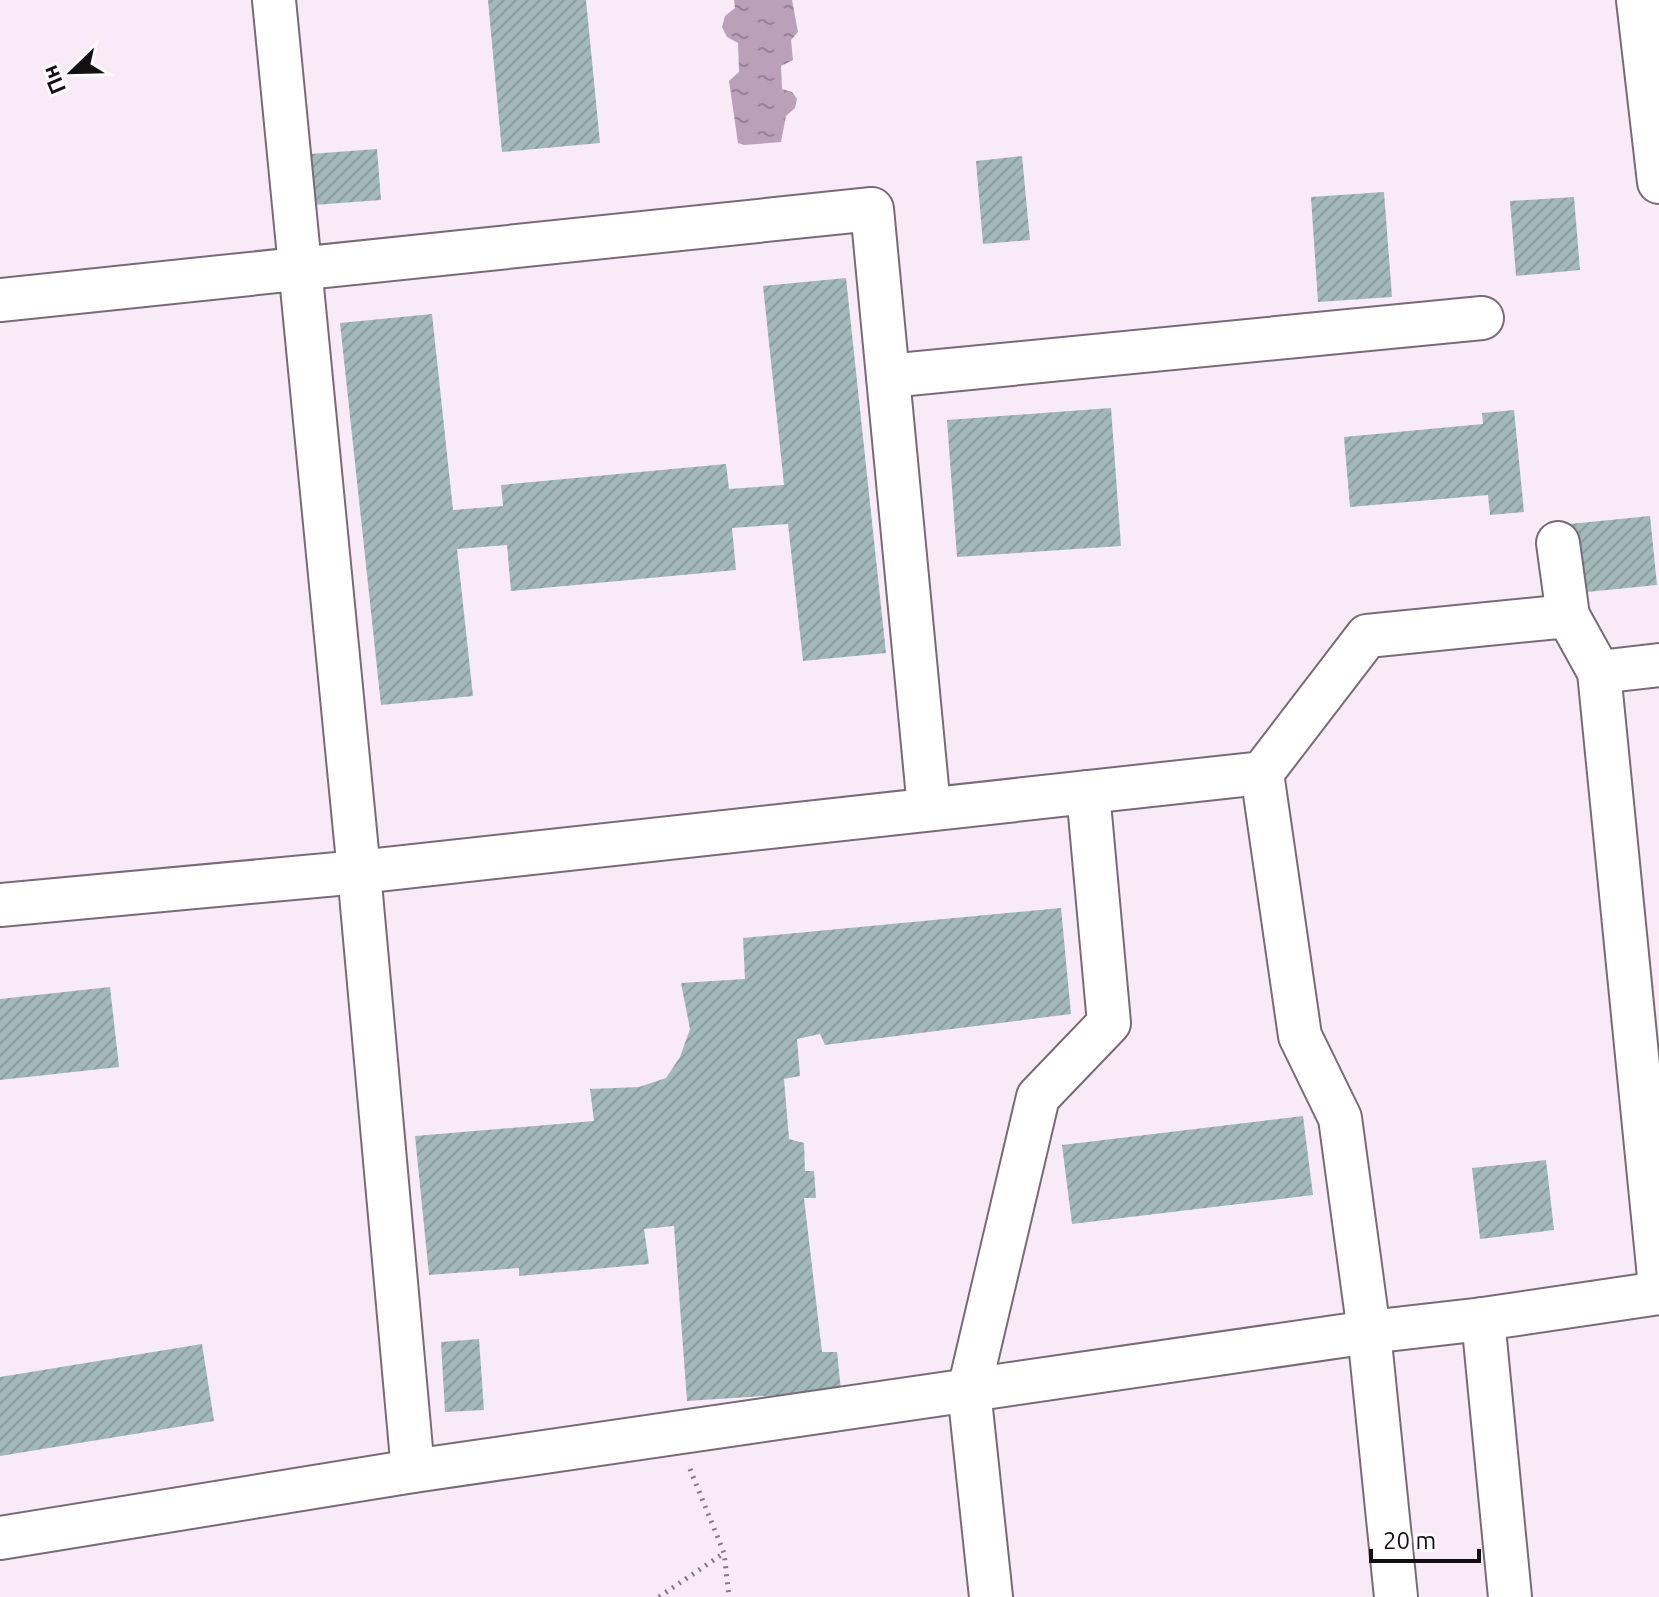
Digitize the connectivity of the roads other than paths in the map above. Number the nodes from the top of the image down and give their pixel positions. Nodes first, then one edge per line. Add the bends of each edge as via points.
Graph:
1 (274, 0) edge
2 (1638, 0) edge
3 (1659, 182) edge
4 (300, 268) junction
5 (0, 300) edge
6 (1482, 318) dead end
7 (888, 376) junction
8 (1558, 543) dead end
9 (1568, 616) junction
10 (1659, 665) edge
11 (1599, 672) junction
12 (1262, 773) junction
13 (1088, 792) junction
14 (929, 808) junction
15 (359, 872) junction
16 (0, 905) edge
17 (1659, 1277) edge
18 (1659, 1293) edge
19 (1483, 1319) junction
20 (1369, 1332) junction
21 (969, 1390) junction
22 (413, 1471) junction
23 (0, 1538) edge
24 (991, 1597) edge
25 (1396, 1597) edge
26 (1510, 1597) edge

1 - 4 lane
2 - 3 lane
4 - 5 lane
4 - 7 lane via 872,209
4 - 15 lane
6 - 7 lane
7 - 14 lane
8 - 9 lane
9 - 11 lane
9 - 12 lane via 1367,636
10 - 11 lane
11 - 17 lane
12 - 13 lane
12 - 20 lane via 1300,1036 1340,1118
13 - 14 lane
13 - 21 lane via 1109,1023 1038,1097
14 - 15 lane
15 - 16 lane
15 - 22 lane
18 - 19 lane
19 - 20 lane
19 - 26 lane
20 - 21 lane
20 - 25 lane
21 - 22 lane
21 - 24 lane
22 - 23 lane

